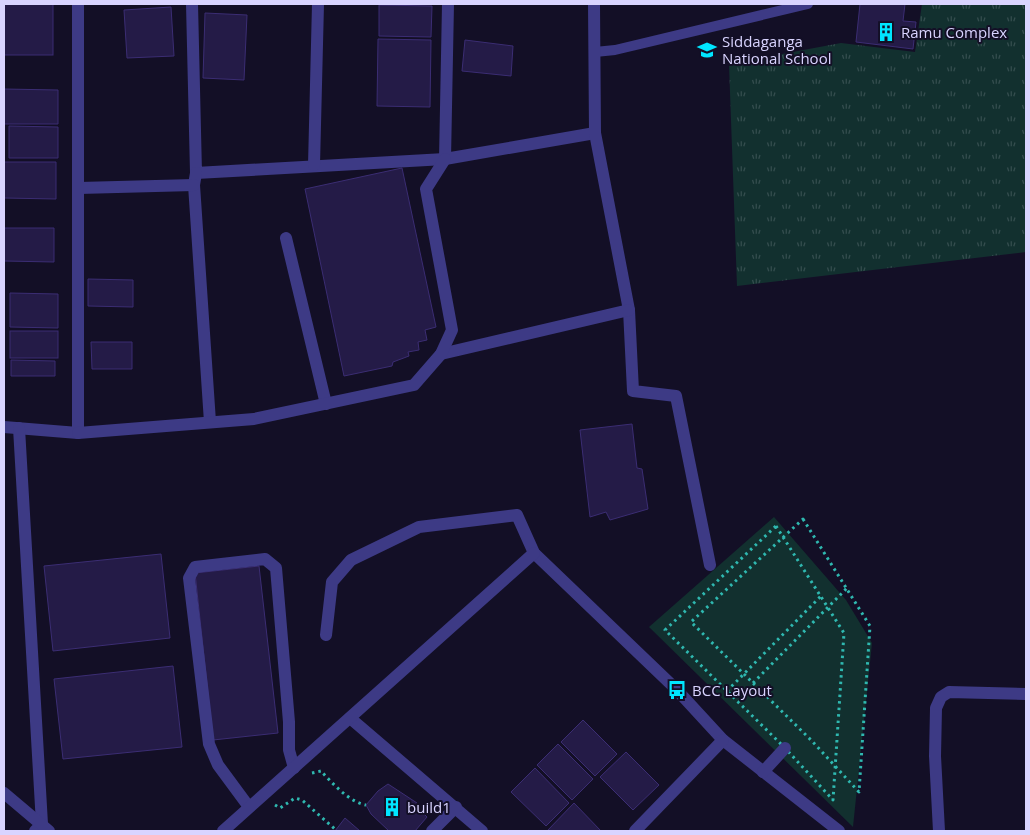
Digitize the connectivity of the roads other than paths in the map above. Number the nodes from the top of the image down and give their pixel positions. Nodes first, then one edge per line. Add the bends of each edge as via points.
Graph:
1 (78, 4) edge
2 (192, 4) edge
3 (318, 4) edge
4 (448, 4) edge
5 (594, 4) edge
6 (808, 4) edge
7 (596, 52) junction
8 (595, 133) junction
9 (445, 159) junction
10 (314, 165) junction
11 (195, 179) junction
12 (79, 188) junction
13 (286, 238) dead end
14 (630, 310) junction
15 (441, 354) junction
16 (326, 404) junction
17 (210, 422) junction
18 (4, 427) edge
19 (19, 428) junction
20 (78, 433) junction
21 (534, 554) junction
22 (710, 565) dead end
23 (326, 635) dead end
24 (1026, 694) edge
25 (350, 718) junction
26 (723, 740) junction
27 (785, 748) road end
28 (295, 767) junction
29 (763, 772) junction
30 (4, 792) edge
31 (249, 807) junction
32 (456, 807) junction
33 (42, 829) edge
34 (223, 831) edge
35 (432, 831) edge
36 (482, 831) edge
37 (635, 831) edge
38 (839, 831) edge
39 (939, 831) edge

1 - 12 street
2 - 11 street
3 - 10 street
4 - 9 street
5 - 7 street
6 - 7 lane
7 - 8 street
8 - 9 street
8 - 14 street
9 - 10 street
9 - 15 street via 426,189 452,330
10 - 11 street
11 - 12 street
11 - 17 street
12 - 20 street
13 - 16 street
14 - 15 street
14 - 22 street via 633,391 676,396
15 - 16 street via 414,385
16 - 17 street via 254,419
17 - 20 street
18 - 19 street
19 - 20 street
19 - 33 street
21 - 23 street via 516,515 419,527 351,560 338,575 332,582
21 - 25 street
21 - 26 street via 677,690
24 - 39 street via 948,692 940,697 936,708 935,756
25 - 28 street
25 - 32 street
26 - 29 street
26 - 37 street
27 - 29 street
28 - 31 street
28 - 31 street via 288,750 289,722 276,568 265,559 195,567 189,578 208,744 218,765
29 - 38 street
30 - 33 street
31 - 34 street
32 - 35 street
32 - 36 street

